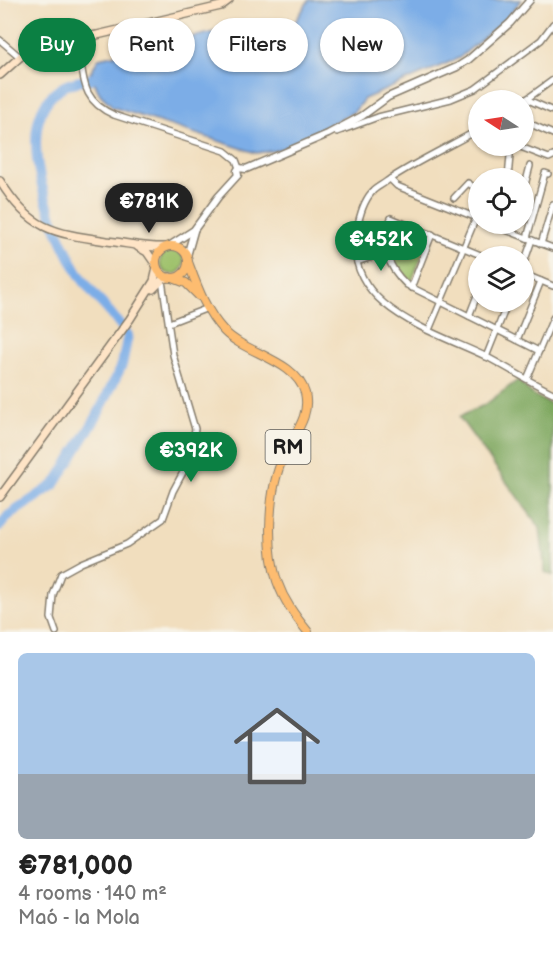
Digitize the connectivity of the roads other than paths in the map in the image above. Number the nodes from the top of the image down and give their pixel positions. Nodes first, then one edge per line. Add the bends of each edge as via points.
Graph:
1 (229, 0) edge
2 (530, 0) edge
3 (553, 24) edge
4 (96, 35) edge
5 (0, 40) edge
6 (18, 55) edge
7 (18, 59) edge
8 (82, 72) edge
9 (0, 75) edge
10 (553, 80) edge
11 (546, 85) junction
12 (553, 88) edge
13 (534, 94) edge
14 (534, 104) edge
15 (553, 111) edge
16 (534, 125) edge
17 (328, 134) junction
18 (553, 134) edge
19 (468, 136) edge
20 (534, 151) edge
21 (510, 156) dead end
22 (551, 157) edge
23 (509, 168) edge
24 (241, 170) junction
25 (548, 174) dead end
26 (390, 179) junction
27 (0, 181) edge
28 (468, 183) edge
29 (454, 198) dead end
30 (553, 204) edge
31 (468, 214) edge
32 (194, 230) junction
33 (432, 234) junction
34 (470, 234) edge
35 (517, 234) edge
36 (529, 239) junction
37 (130, 244) junction
38 (541, 244) junction
39 (168, 246) junction
40 (528, 246) edge
41 (464, 248) junction
42 (553, 248) edge
43 (386, 250) junction
44 (468, 250) edge
45 (357, 258) junction
46 (187, 259) junction
47 (157, 266) junction
48 (534, 278) edge
49 (168, 279) junction
50 (541, 281) junction
51 (553, 286) edge
52 (411, 288) junction
53 (141, 302) junction
54 (442, 303) junction
55 (207, 306) junction
56 (471, 312) edge
57 (504, 312) edge
58 (469, 316) junction
59 (553, 318) edge
60 (169, 323) junction
61 (429, 330) junction
62 (497, 330) junction
63 (517, 340) junction
64 (539, 351) junction
65 (486, 357) junction
66 (527, 379) junction
67 (553, 393) edge
68 (0, 497) edge
69 (56, 632) edge
70 (308, 632) edge

1 - 4 main road via 221,6
2 - 17 street via 468,60 388,97
3 - 17 street via 541,40 475,89
5 - 6 street
7 - 9 main road
8 - 24 street via 86,89 99,108 225,151
10 - 11 street
11 - 12 street
11 - 13 street
14 - 15 street
16 - 18 street
17 - 24 street
19 - 26 street
20 - 22 street
21 - 23 street
24 - 32 street
25 - 36 street
26 - 31 street via 397,186
26 - 45 street via 372,192 360,216 355,239
27 - 37 main road via 22,211 47,228
28 - 29 street
30 - 38 street
32 - 39 street
32 - 46 street
33 - 41 street
33 - 43 street via 392,218
33 - 52 street
34 - 41 street
35 - 36 street
36 - 38 street
36 - 40 street
37 - 39 main road
37 - 47 main road via 147,252
38 - 42 street
39 - 46 main road via 178,247
39 - 47 main road via 159,252
41 - 44 street
41 - 54 street
43 - 45 street
43 - 52 street via 393,270
45 - 61 street via 377,298 396,314
46 - 49 main road via 184,272
46 - 55 main road, RM
47 - 49 main road
47 - 53 main road via 154,281
48 - 50 street
49 - 53 main road
49 - 55 main road, RM via 186,283
49 - 60 street
50 - 51 street
50 - 63 street
52 - 54 street
53 - 68 main road
54 - 58 street
54 - 61 street
55 - 60 street
55 - 70 main road, RM via 232,338 290,370 304,390 306,412 279,465 271,527 277,581 288,605
56 - 58 street
57 - 62 street
58 - 62 street
59 - 64 street
60 - 69 street via 173,355 195,429 188,463 163,519 127,544 61,574 53,595 51,618
61 - 65 street
62 - 63 street
62 - 65 street
63 - 64 street
64 - 66 street
65 - 66 street
66 - 67 street

